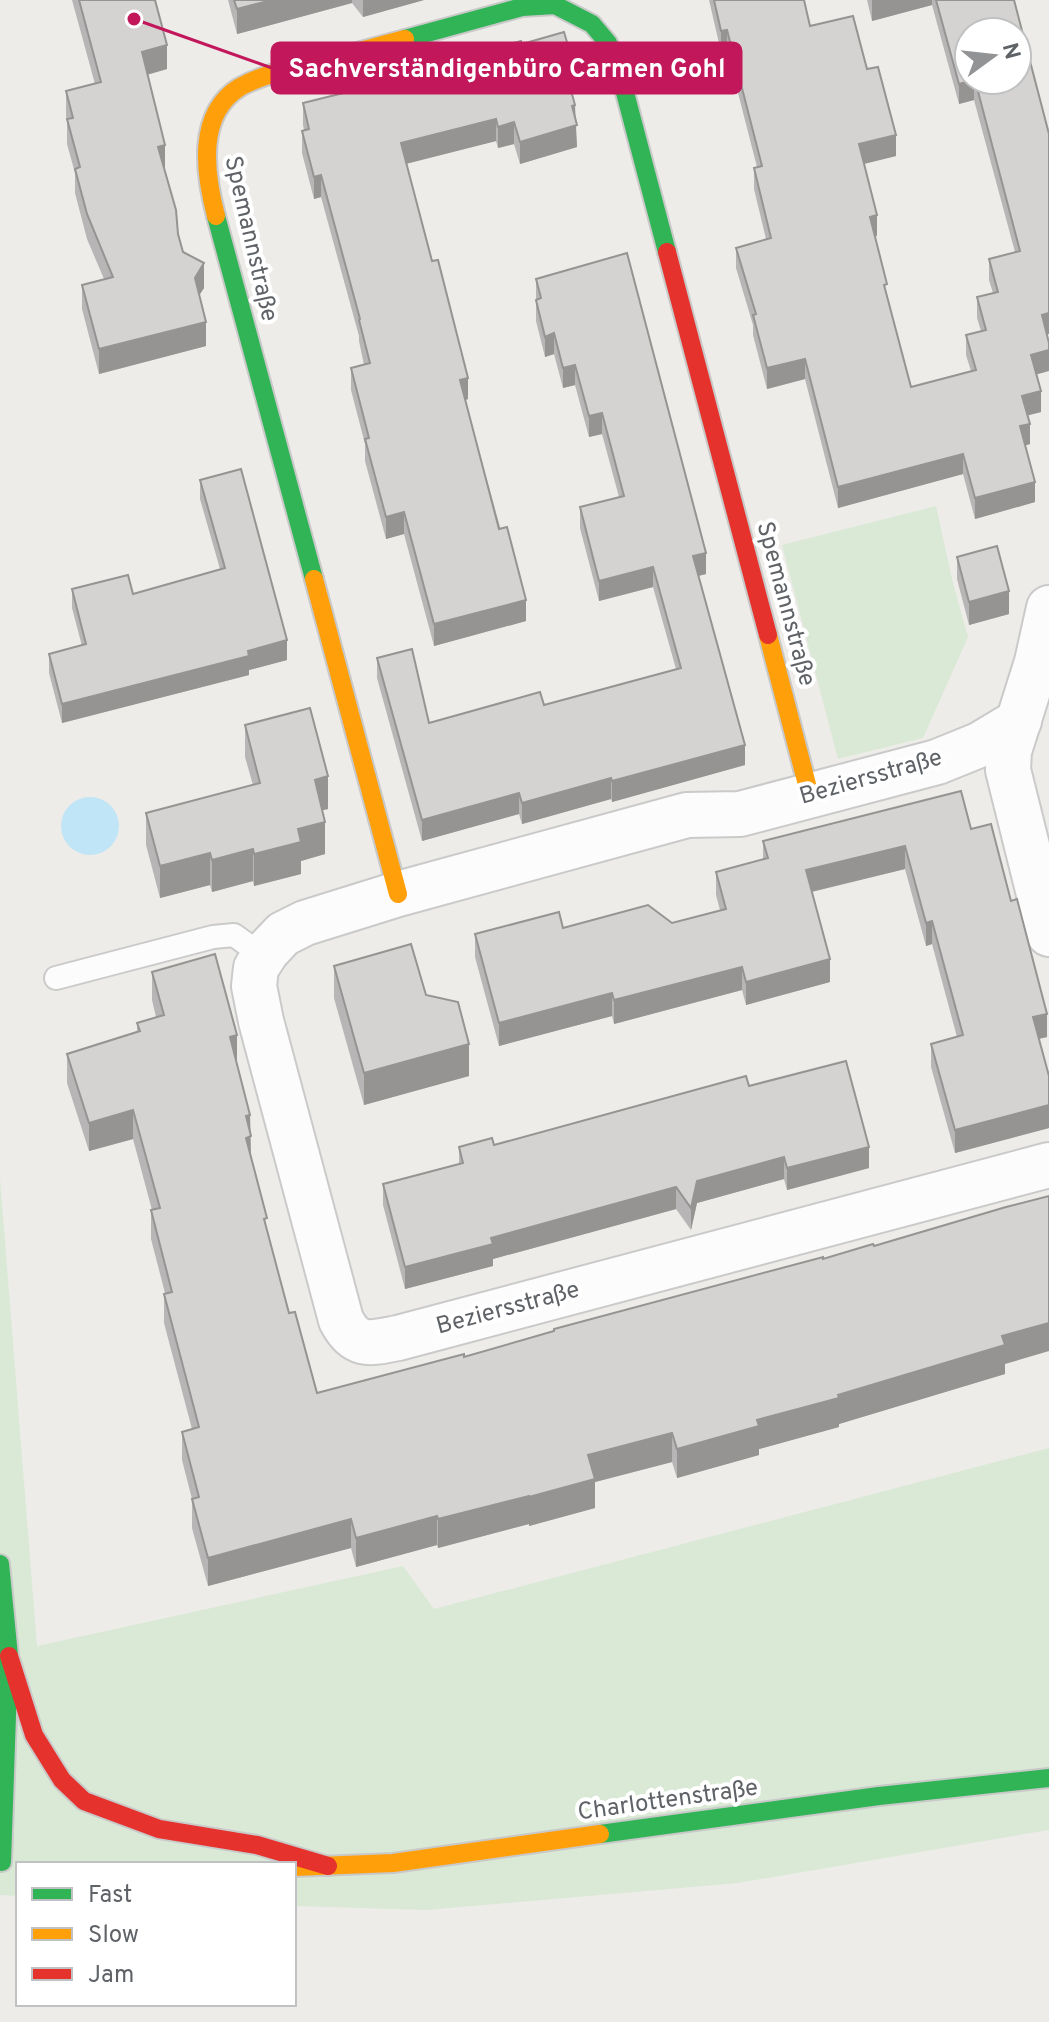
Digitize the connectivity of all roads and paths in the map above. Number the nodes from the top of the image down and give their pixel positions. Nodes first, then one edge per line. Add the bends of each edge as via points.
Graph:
1 (1049, 608) edge
2 (1019, 721) junction
3 (810, 796) junction
4 (398, 894) junction
5 (1049, 934) edge
6 (263, 956) junction
7 (56, 978) dead end
8 (1049, 1165) edge
9 (0, 1564) edge
10 (9, 1656) junction
11 (1049, 1778) edge
12 (5, 1862) edge
13 (296, 1867) edge
14 (330, 1867) junction

1 - 2 street
2 - 3 street, Beziersstraße via 937,762
2 - 5 street via 1008,770
3 - 4 street, Beziersstraße via 740,814 687,815
3 - 4 street, Spemannstraße via 618,66 592,24 555,5 522,7 247,85 222,105 205,146 213,204
4 - 6 street, Beziersstraße via 305,923 283,934
6 - 7 lane via 234,935 213,937
6 - 8 street, Beziersstraße via 254,986 261,1021 341,1320 347,1333 372,1343
9 - 10 street
10 - 12 street
10 - 14 street via 34,1735 62,1780 84,1801 159,1829 257,1845
11 - 14 street, Charlottenstraße
13 - 14 street, Charlottenstraße

